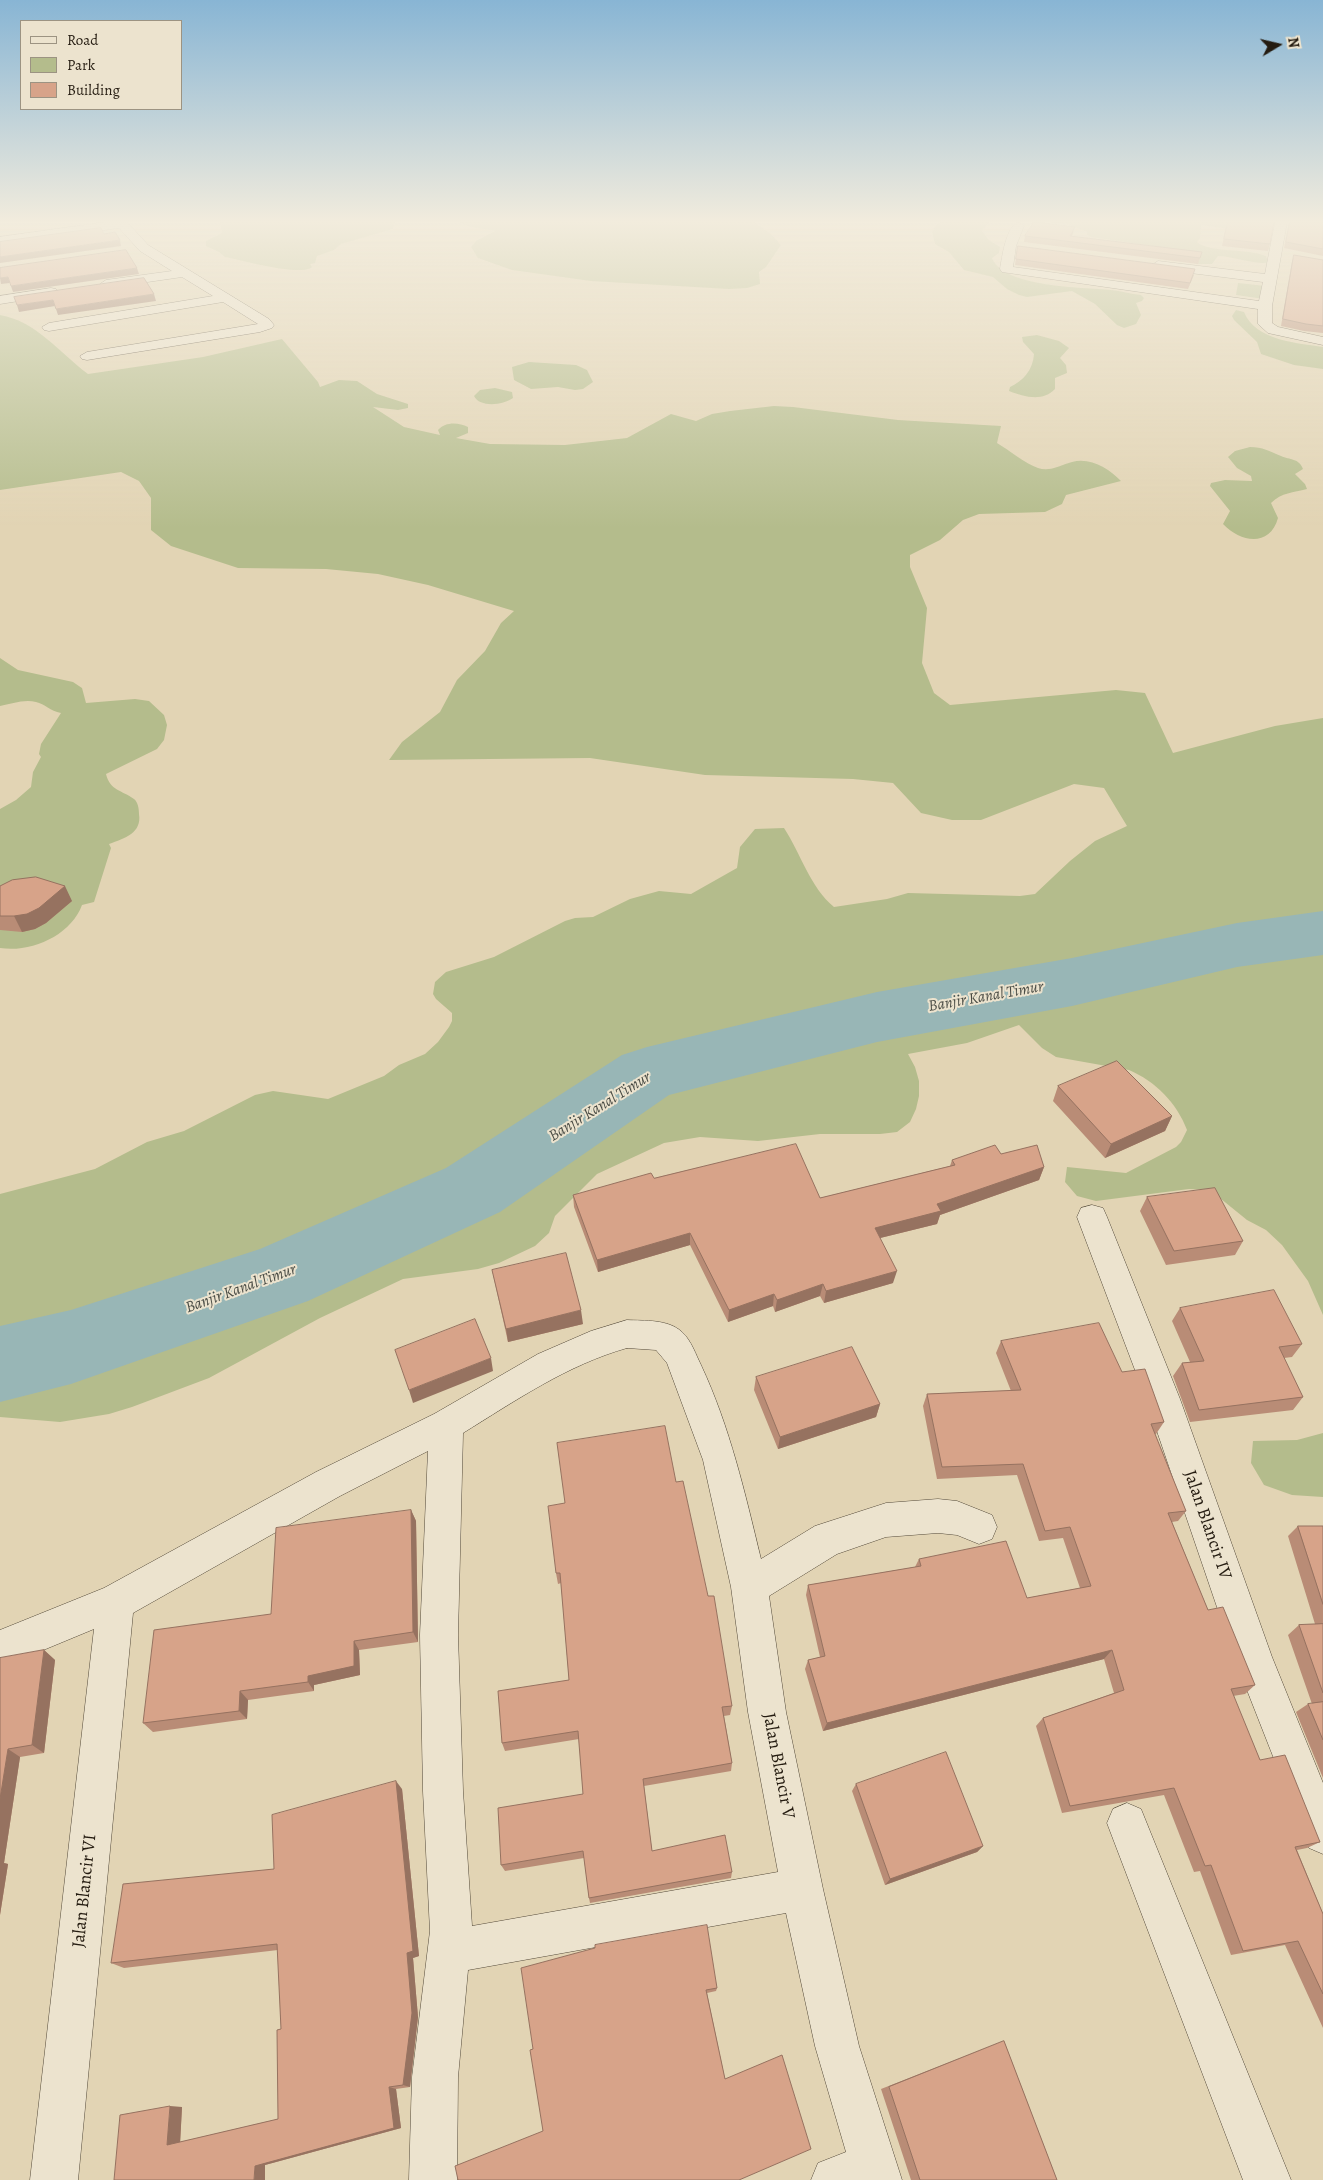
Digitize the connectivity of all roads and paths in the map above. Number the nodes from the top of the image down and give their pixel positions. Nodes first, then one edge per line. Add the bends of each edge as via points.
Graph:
1 (69, 324) edge
2 (266, 324) edge
3 (1265, 324) edge
4 (49, 327) dead end
5 (1323, 340) edge
6 (87, 356) dead end
7 (1092, 1216) dead end
8 (446, 1425) junction
9 (979, 1527) dead end
10 (749, 1587) junction
11 (116, 1602) junction
12 (0, 1649) edge
13 (1127, 1823) dead end
14 (1323, 1834) edge
15 (802, 1889) junction
16 (451, 1931) junction
17 (862, 2175) edge
18 (54, 2180) edge
19 (433, 2180) edge
20 (1267, 2180) edge

1 - 4 street
2 - 6 street via 260,328
3 - 5 street
7 - 14 street, Jalan Blancir IV via 1163,1399 1253,1657
8 - 10 street, Jalan Blancir V via 549,1364 602,1341 627,1334 660,1336 671,1342 679,1353 720,1460
8 - 11 street via 328,1484
8 - 16 street via 440,1635 442,1791
9 - 10 street via 957,1518 938,1516 886,1520 828,1539
10 - 15 street, Jalan Blancir V via 766,1712
11 - 12 street
11 - 18 street, Jalan Blancir VI
13 - 20 street
15 - 16 street via 466,1949 455,1943
15 - 17 street, Jalan Blancir V via 838,2046
16 - 19 street via 435,2077

